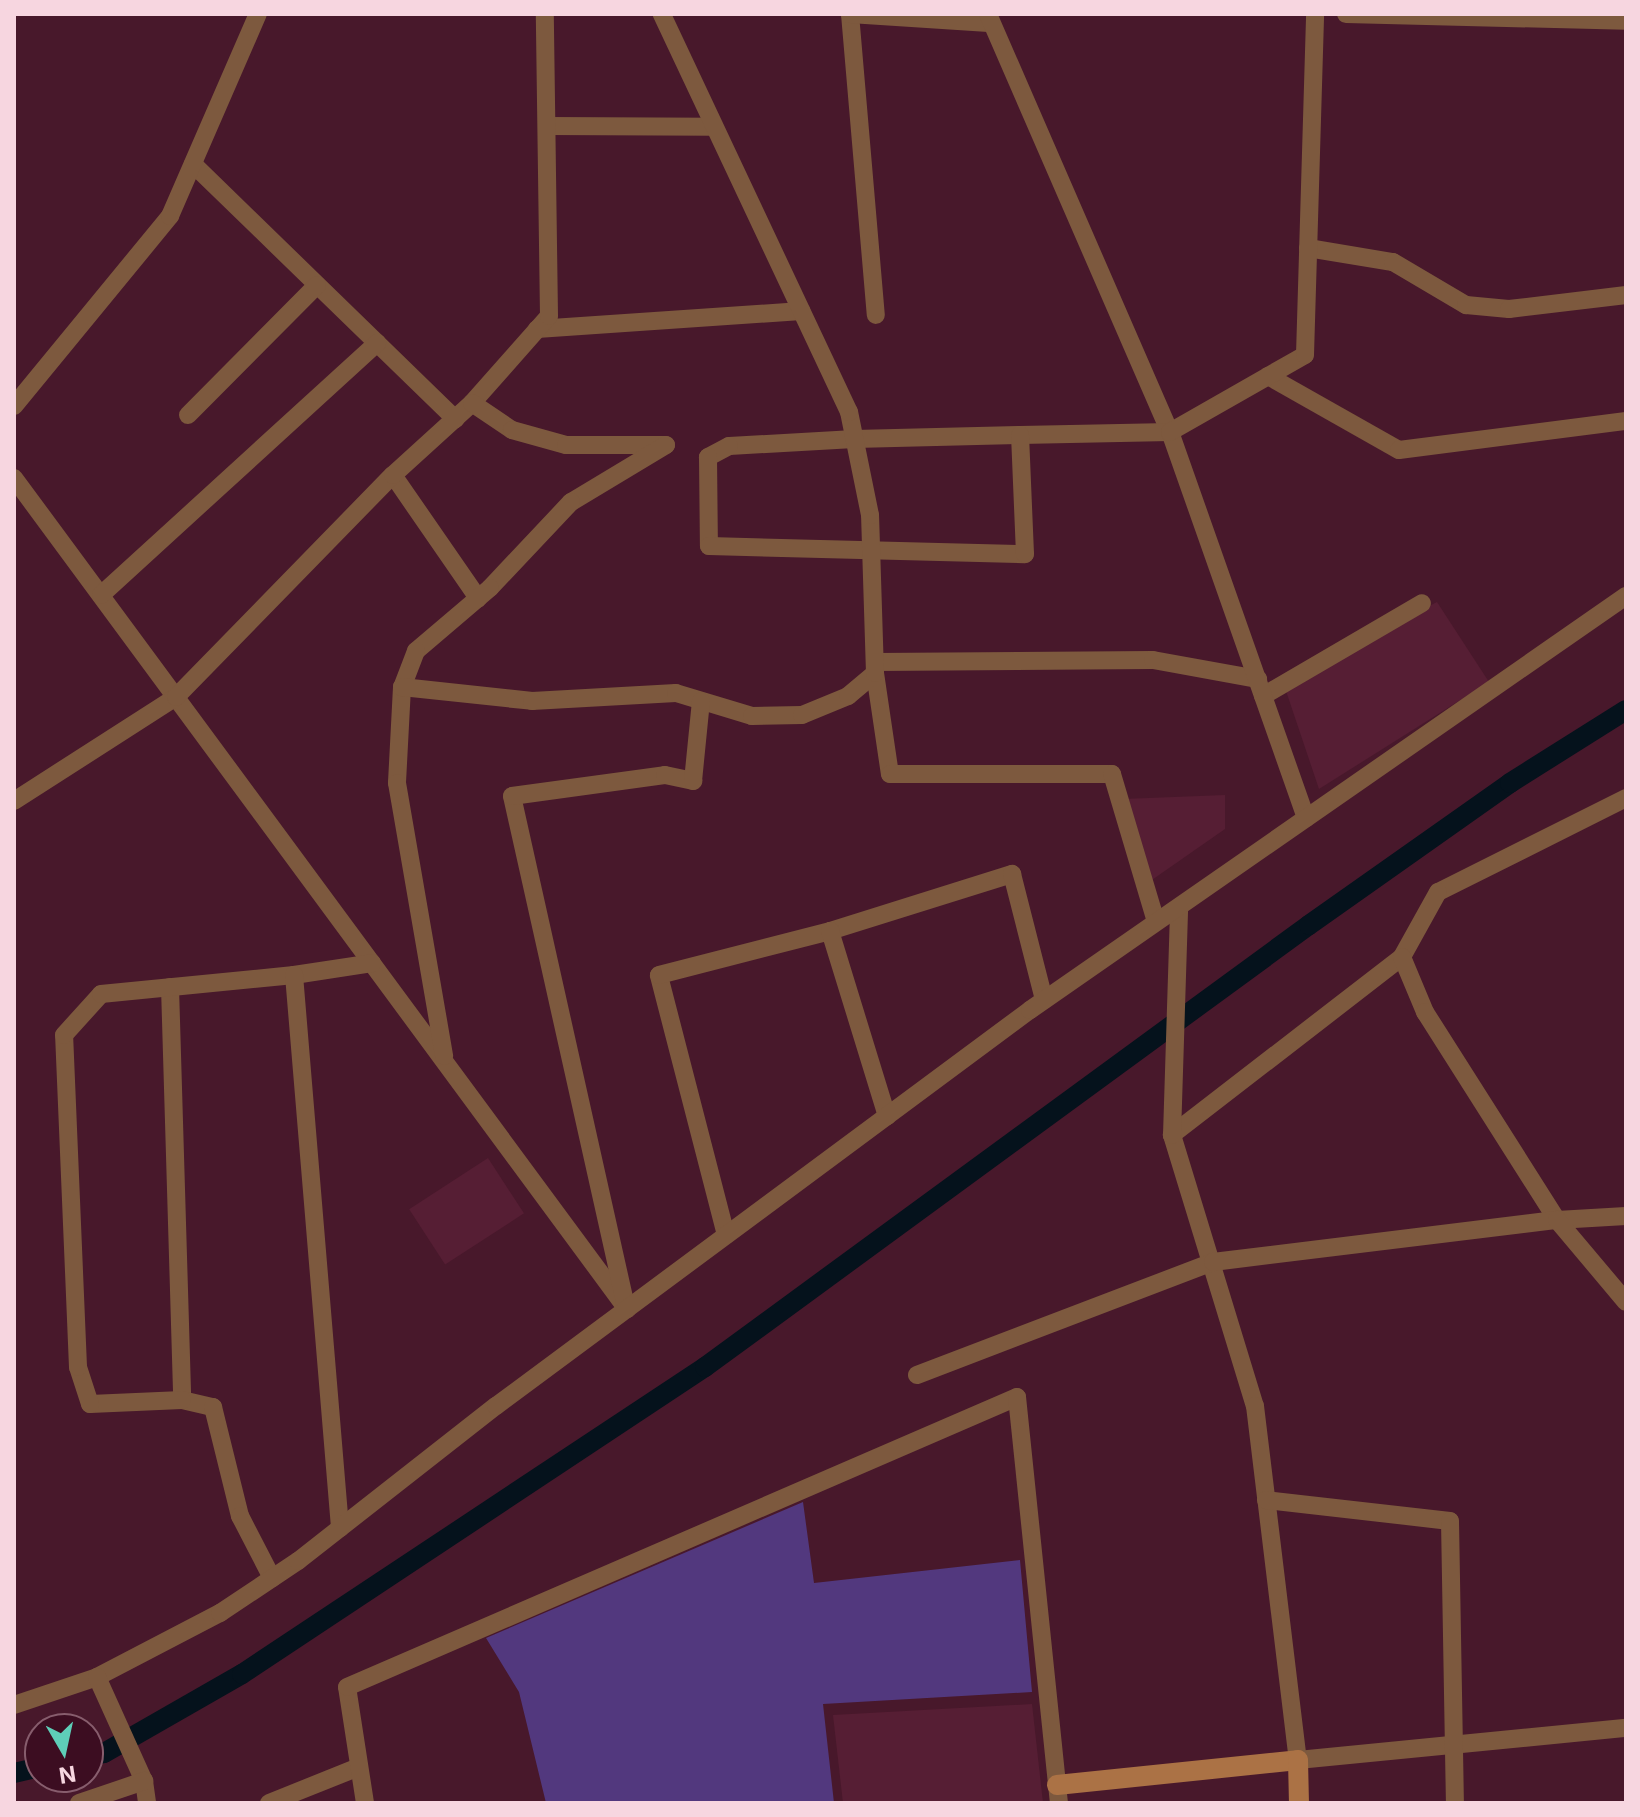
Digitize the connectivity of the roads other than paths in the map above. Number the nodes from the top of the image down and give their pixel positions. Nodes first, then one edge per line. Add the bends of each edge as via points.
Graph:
1 (258, 14) edge
2 (545, 14) edge
3 (662, 14) edge
4 (850, 14) edge
5 (1315, 14) edge
6 (1346, 14) edge
7 (988, 18) edge
8 (1626, 21) edge
9 (547, 126) junction
10 (714, 127) junction
11 (193, 164) junction
12 (1308, 248) junction
13 (317, 285) junction
14 (1626, 295) edge
15 (801, 311) junction
16 (876, 315) dead end
17 (537, 329) junction
18 (377, 343) junction
19 (1268, 376) junction
20 (472, 403) junction
21 (14, 406) edge
22 (188, 415) dead end
23 (455, 419) junction
24 (1626, 421) edge
25 (1170, 432) junction
26 (1020, 435) junction
27 (854, 439) junction
28 (393, 475) junction
29 (14, 478) edge
30 (871, 550) junction
31 (101, 595) junction
32 (1626, 596) edge
33 (478, 598) junction
34 (1422, 603) dead end
35 (875, 667) junction
36 (402, 687) junction
37 (1260, 687) junction
38 (176, 697) junction
39 (701, 701) junction
40 (1626, 798) edge
41 (14, 801) edge
42 (1617, 808) edge
43 (1306, 818) junction
44 (1179, 907) junction
45 (1156, 922) junction
46 (830, 931) junction
47 (1402, 957) junction
48 (372, 963) junction
49 (294, 975) junction
50 (170, 987) junction
51 (1044, 1000) junction
52 (445, 1062) junction
53 (887, 1116) junction
54 (1172, 1135) junction
55 (1626, 1216) edge
56 (1557, 1220) junction
57 (726, 1235) junction
58 (1213, 1262) junction
59 (1626, 1302) edge
60 (627, 1309) junction
61 (917, 1375) dead end
62 (182, 1400) junction
63 (1266, 1500) junction
64 (340, 1528) junction
65 (272, 1578) junction
66 (97, 1677) junction
67 (14, 1705) edge
68 (1626, 1728) edge
69 (1453, 1745) junction
70 (1298, 1760) junction
71 (359, 1767) junction
72 (144, 1781) junction
73 (1058, 1794) edge
74 (79, 1803) edge
75 (147, 1803) edge
76 (269, 1803) edge
77 (365, 1803) edge
78 (1299, 1803) edge
79 (1455, 1803) edge

1 - 11 street
2 - 9 street
3 - 10 street
4 - 7 street
4 - 16 street
5 - 12 street
6 - 8 street
7 - 25 street
9 - 10 street
9 - 17 street via 549,316
10 - 15 street
11 - 13 street
11 - 21 street via 170,216
12 - 14 street via 1393,262 1466,305 1509,309
12 - 19 street via 1305,355
13 - 18 street
13 - 22 street
15 - 17 street
15 - 27 street via 849,412
17 - 20 street
18 - 23 street
18 - 31 street
19 - 24 street via 1399,450
19 - 25 street
20 - 23 street
20 - 33 street via 512,430 566,445 666,445 571,502
23 - 28 street
25 - 26 street
25 - 37 street
26 - 27 street
26 - 30 street via 1025,554
27 - 30 street via 870,515
27 - 30 street via 729,446 708,457 709,546
28 - 33 street
28 - 38 street
29 - 31 street
30 - 35 street
31 - 38 street
32 - 43 street
33 - 36 street via 416,651
34 - 37 street
35 - 37 street via 1153,660
35 - 39 street via 848,696 802,715 752,716
35 - 45 street via 890,774 1112,774
36 - 39 street via 532,701 676,693
36 - 52 street via 397,783
37 - 43 street
38 - 41 street
38 - 48 street
39 - 60 street via 693,781 665,775 512,796
40 - 42 street
42 - 47 street via 1438,892
43 - 44 street
44 - 45 street
44 - 54 street
45 - 51 street
46 - 51 street via 1012,874
46 - 53 street
46 - 57 street via 659,975
47 - 54 street
47 - 56 street via 1425,1012
48 - 49 street
48 - 52 street
49 - 50 street
49 - 64 street
50 - 62 street
50 - 62 street via 101,994 64,1035 71,1279 78,1367 90,1404
51 - 53 street
52 - 60 street
53 - 57 street
54 - 58 street
55 - 56 street
56 - 58 street
56 - 59 street
57 - 60 street
58 - 61 street
58 - 63 street via 1255,1406
60 - 64 street
62 - 65 street via 213,1407 240,1516
63 - 69 street via 1450,1521
63 - 70 street
64 - 65 street
65 - 66 street via 220,1613
66 - 67 street
66 - 72 street
68 - 69 street
69 - 70 street
69 - 79 street
70 - 73 street
70 - 78 street
71 - 73 street via 347,1687 1017,1397
71 - 76 street
71 - 77 street
72 - 74 street
72 - 75 street

